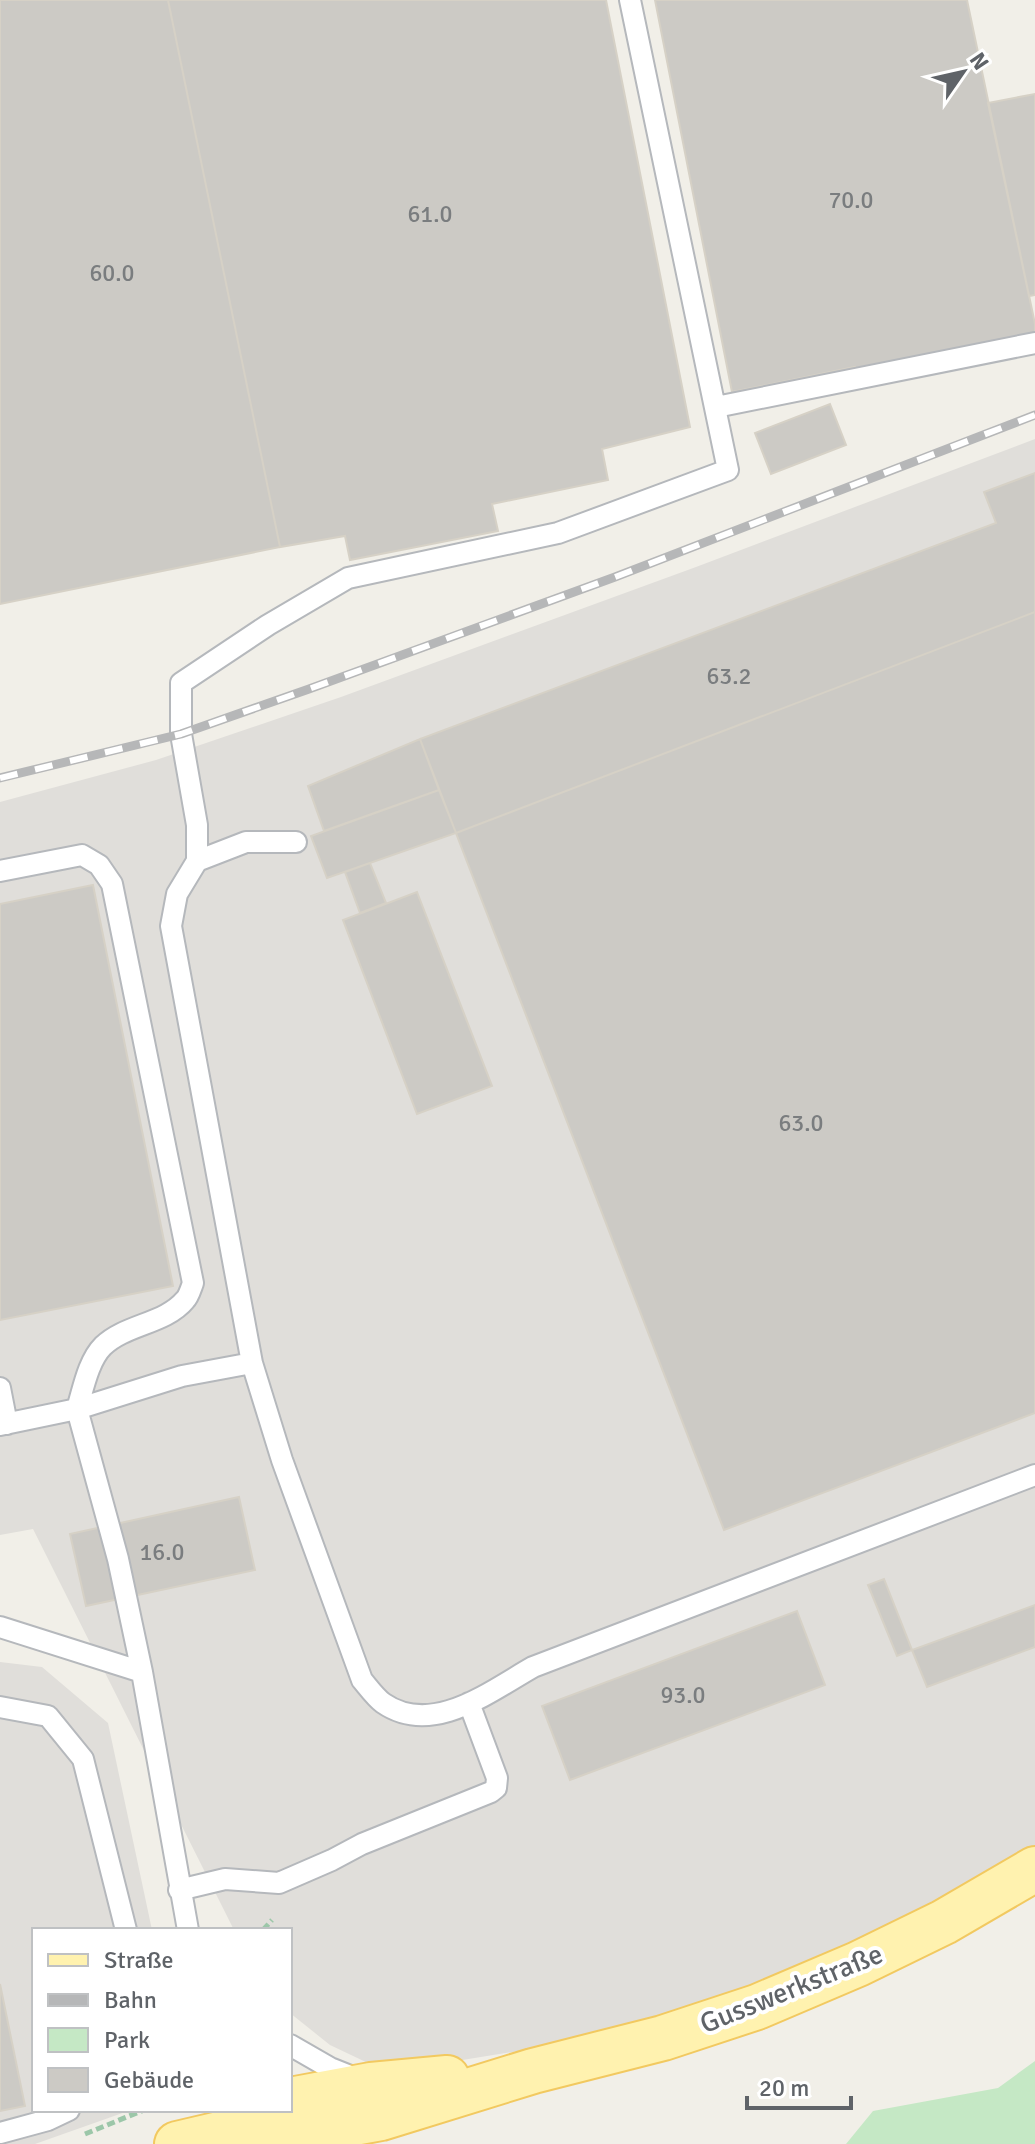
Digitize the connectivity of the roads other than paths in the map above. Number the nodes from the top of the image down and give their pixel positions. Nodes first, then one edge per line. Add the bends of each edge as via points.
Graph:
1 (630, 0) edge
2 (1035, 343) edge
3 (716, 407) junction
4 (296, 842) dead end
5 (197, 861) junction
6 (0, 871) edge
7 (252, 1363) junction
8 (0, 1388) edge
9 (77, 1409) junction
10 (4, 1424) edge
11 (1035, 1475) edge
12 (0, 1627) edge
13 (142, 1672) junction
14 (469, 1703) junction
15 (0, 1707) edge
16 (1035, 1869) edge
17 (179, 1890) junction
18 (125, 1928) edge
19 (188, 1928) edge
20 (292, 2046) edge
21 (533, 2071) junction
22 (371, 2085) junction
23 (292, 2100) edge
24 (65, 2112) edge
25 (227, 2123) edge
26 (0, 2133) edge

1 - 3 lane
2 - 3 lane
3 - 5 lane via 728,470 558,533 348,578 181,683 181,734 197,825
4 - 5 lane via 246,842
5 - 7 lane via 177,894 171,926
6 - 9 lane via 82,855 99,865 112,884 193,1283 186,1300 102,1347
7 - 9 lane via 182,1376
7 - 14 lane via 362,1680 381,1702 406,1714 432,1716
8 - 10 lane
9 - 10 lane
9 - 13 lane
11 - 14 lane via 533,1667
12 - 13 lane
13 - 17 lane
14 - 17 lane via 497,1778 491,1792 279,1883 225,1879
15 - 18 lane via 48,1716 83,1759
16 - 21 main road, Gusswerkstraße via 944,1922 757,2007
17 - 19 lane
20 - 22 lane
21 - 22 main road, Gusswerkstraße
21 - 25 main road, Gusswerkstraße via 381,2118 300,2133
22 - 23 main road, Gusswerkstraße
24 - 26 lane

